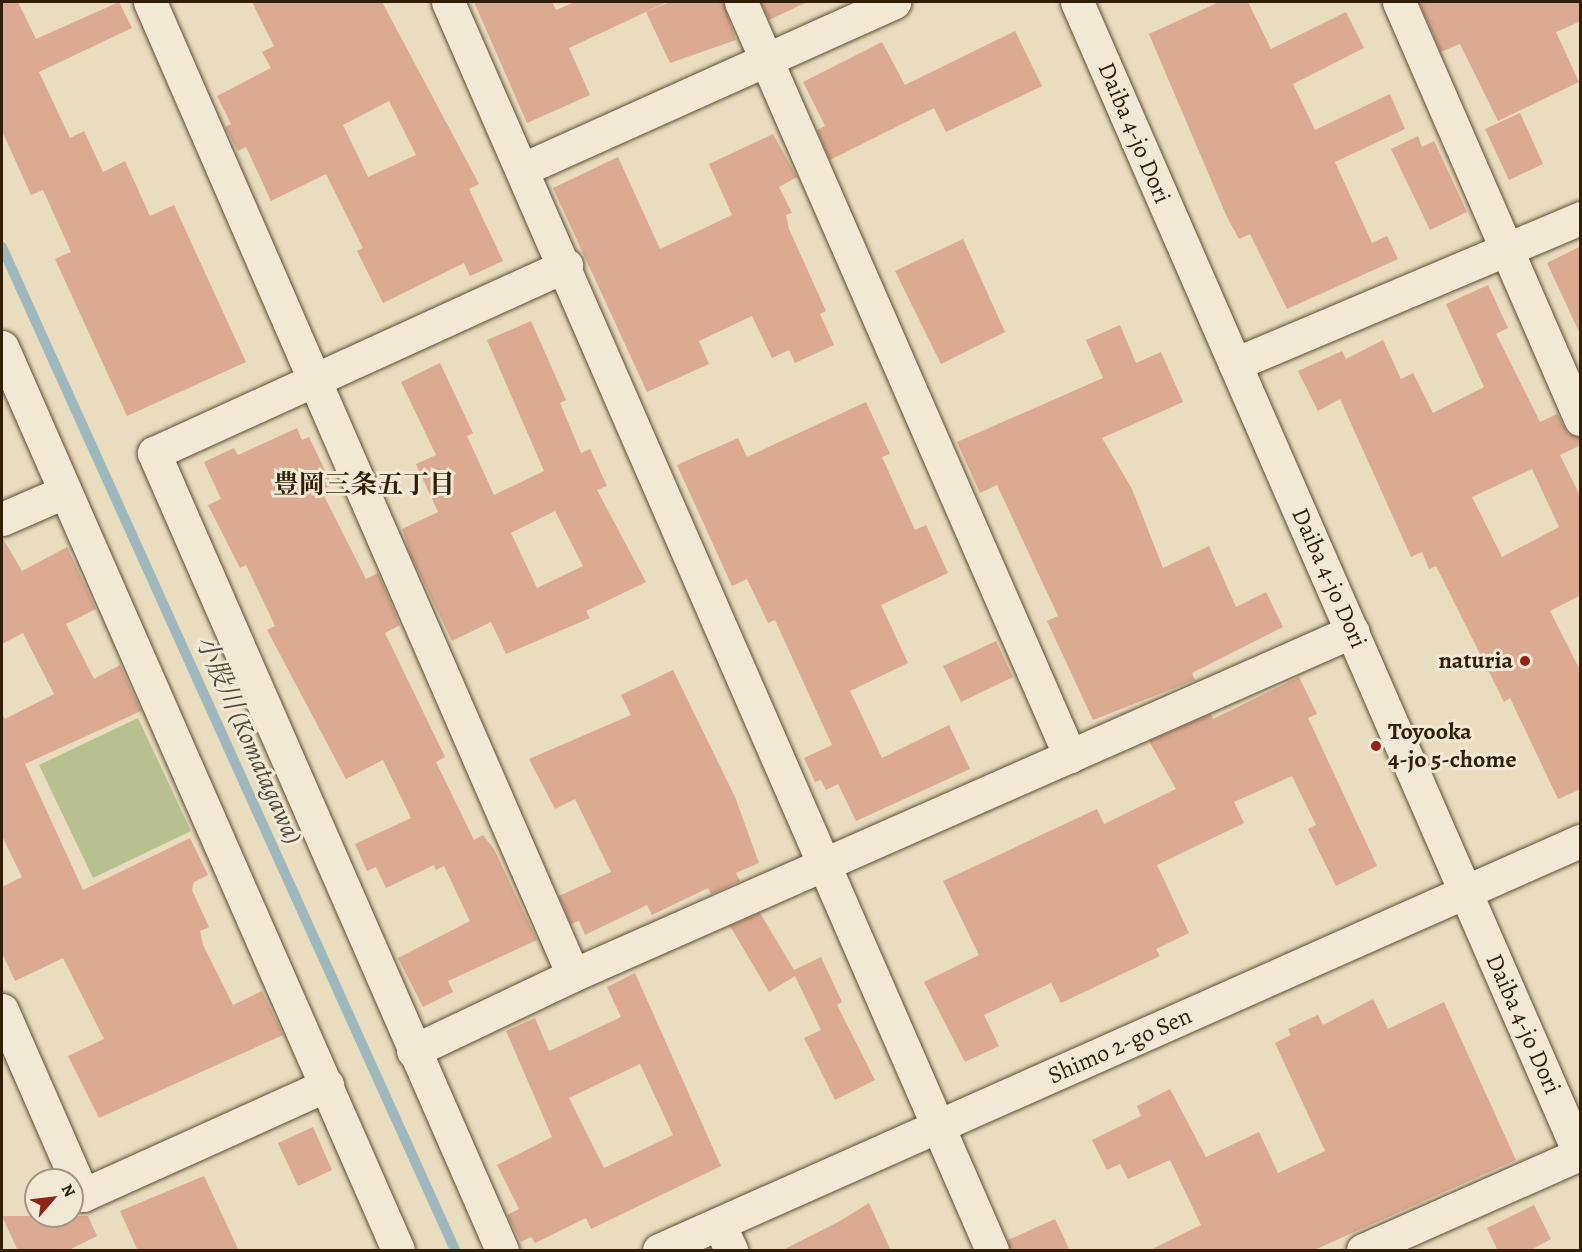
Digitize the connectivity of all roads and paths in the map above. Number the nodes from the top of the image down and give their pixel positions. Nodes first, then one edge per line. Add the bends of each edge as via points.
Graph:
1 (150, 2) edge
2 (448, 2) edge
3 (741, 2) edge
4 (894, 2) edge
5 (1077, 2) edge
6 (1399, 2) edge
7 (766, 59) junction
8 (524, 169) junction
9 (1581, 218) edge
10 (1506, 250) junction
11 (566, 265) junction
12 (2, 347) edge
13 (1235, 364) junction
14 (316, 377) junction
15 (1581, 419) edge
16 (64, 492) junction
17 (2, 519) edge
18 (1353, 631) junction
19 (1070, 756) junction
20 (1581, 842) edge
21 (824, 863) junction
22 (1465, 892) junction
23 (573, 975) junction
24 (2, 1010) edge
25 (413, 1051) junction
26 (327, 1085) junction
27 (938, 1126) junction
28 (1580, 1155) edge
29 (725, 1237) edge
30 (398, 1251) edge
31 (502, 1251) edge
32 (659, 1251) edge
33 (992, 1251) edge
34 (1363, 1251) edge

1 - 14 street
2 - 8 street
3 - 7 street
4 - 7 street
5 - 13 street, Daiba 4-jo Dori
6 - 10 street
7 - 8 street
7 - 19 street
8 - 11 street
9 - 10 street
10 - 13 street
10 - 15 street
11 - 14 street
11 - 21 street
12 - 16 street
13 - 18 street, Daiba 4-jo Dori
14 - 23 street
14 - 25 street via 154,453
16 - 17 street
16 - 26 street
18 - 19 street
18 - 22 street, Daiba 4-jo Dori
19 - 21 street
20 - 22 street, Shimo 2-go Sen
21 - 23 street
21 - 27 street
22 - 27 street, Shimo 2-go Sen
22 - 28 street, Daiba 4-jo Dori
23 - 25 street
24 - 26 street via 83,1195
25 - 31 street
26 - 30 street
27 - 29 street, Shimo 2-go Sen
27 - 33 street
28 - 34 street
29 - 32 street, Shimo 2-go Sen

